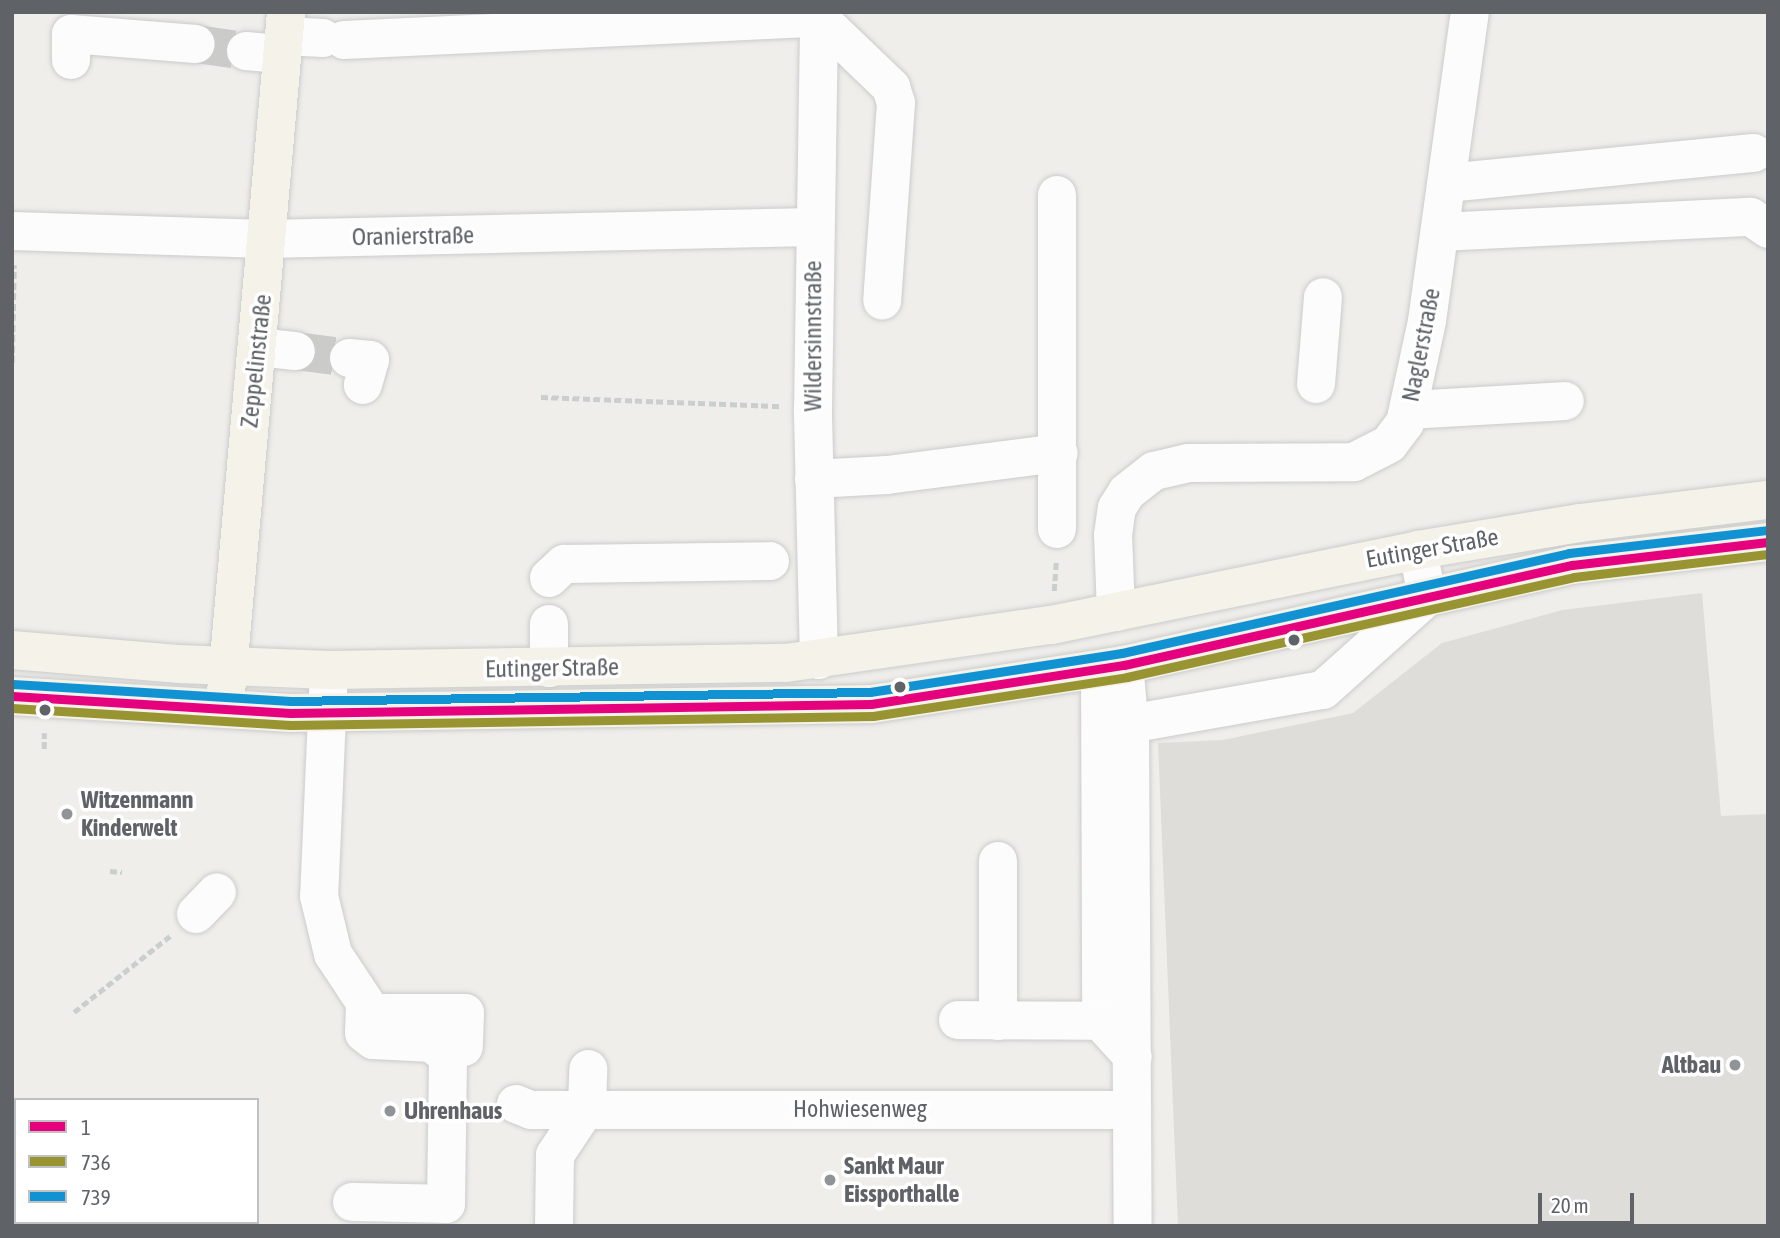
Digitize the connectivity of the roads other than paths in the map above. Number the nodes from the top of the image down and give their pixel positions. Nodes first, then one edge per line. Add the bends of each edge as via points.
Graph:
1 (1470, 12) edge
2 (819, 15) edge
3 (275, 38) edge
4 (195, 44) tunnel mouth
5 (71, 60) dead end
6 (1754, 153) dead end
7 (1447, 183) junction
8 (1057, 195) dead end
9 (1762, 220) edge
10 (813, 227) junction
11 (14, 231) edge
12 (1440, 232) junction
13 (266, 239) junction
14 (1323, 298) dead end
15 (882, 301) dead end
16 (257, 347) junction
17 (296, 351) tunnel mouth
18 (1316, 384) dead end
19 (1564, 401) dead end
20 (1409, 410) junction
21 (1059, 453) junction
22 (814, 479) junction
23 (1762, 495) edge
24 (1057, 529) road end
25 (1761, 542) edge
26 (1418, 550) junction
27 (795, 560) junction
28 (550, 579) dead end
29 (1427, 597) junction
30 (1103, 615) junction
31 (549, 624) dead end
32 (12, 650) edge
33 (819, 660) junction
34 (226, 667) junction
35 (549, 668) junction
36 (1112, 668) junction
37 (329, 670) junction
38 (12, 696) edge
39 (226, 710) junction
40 (327, 713) junction
41 (1115, 728) junction
42 (998, 861) dead end
43 (365, 1007) junction
44 (958, 1020) dead end
45 (998, 1021) junction
46 (1122, 1033) junction
47 (464, 1047) dead end
48 (589, 1069) dead end
49 (516, 1104) dead end
50 (587, 1107) junction
51 (1132, 1110) junction
52 (352, 1202) dead end
53 (554, 1226) edge
54 (1133, 1226) edge

1 - 7 street, Naglerstraße
2 - 3 street
2 - 10 street, Wildersinnstraße
2 - 15 street via 891,87 897,103
3 - 13 main road, Zeppelinstraße
4 - 5 street via 71,34
6 - 7 street
7 - 12 street, Naglerstraße
8 - 21 street
9 - 12 street
10 - 13 street, Oranierstraße
10 - 22 street, Wildersinnstraße
11 - 13 street, Oranierstraße
12 - 20 street, Naglerstraße
13 - 16 main road, Zeppelinstraße
14 - 18 street
16 - 17 street
16 - 34 main road, Zeppelinstraße
19 - 20 street
20 - 30 street, Naglerstraße via 1389,443 1354,462 1188,463 1154,471 1127,492 1117,508
21 - 22 street via 887,475
21 - 24 street
22 - 27 street, Wildersinnstraße
23 - 25 main road, Eutinger Straße
23 - 26 main road, Eutinger Straße
25 - 29 main road, Eutinger Straße via 1572,565
26 - 29 street
26 - 30 main road, Eutinger Straße
27 - 28 street via 564,564
27 - 33 street, Wildersinnstraße
29 - 36 main road, Eutinger Straße
29 - 41 street via 1323,690
30 - 33 main road, Eutinger Straße
30 - 36 main road
31 - 35 street
32 - 34 main road, Eutinger Straße
33 - 35 main road, Eutinger Straße
34 - 37 main road, Eutinger Straße
34 - 39 main road, Zeppelinstraße
35 - 37 main road, Eutinger Straße
36 - 40 main road, Eutinger Straße via 871,704
36 - 41 street
37 - 40 street
38 - 39 main road, Eutinger Straße
39 - 40 main road, Eutinger Straße
40 - 43 street via 319,896 333,954
41 - 46 street
42 - 45 street
43 - 47 street via 372,1013 465,1013
43 - 52 street via 364,1033 373,1040 432,1043 448,1057 446,1203
44 - 45 street
45 - 46 street
46 - 51 street
48 - 50 street
49 - 50 street, Hohwiesenweg via 531,1110
50 - 51 street, Hohwiesenweg
50 - 53 street via 555,1155
51 - 54 street

